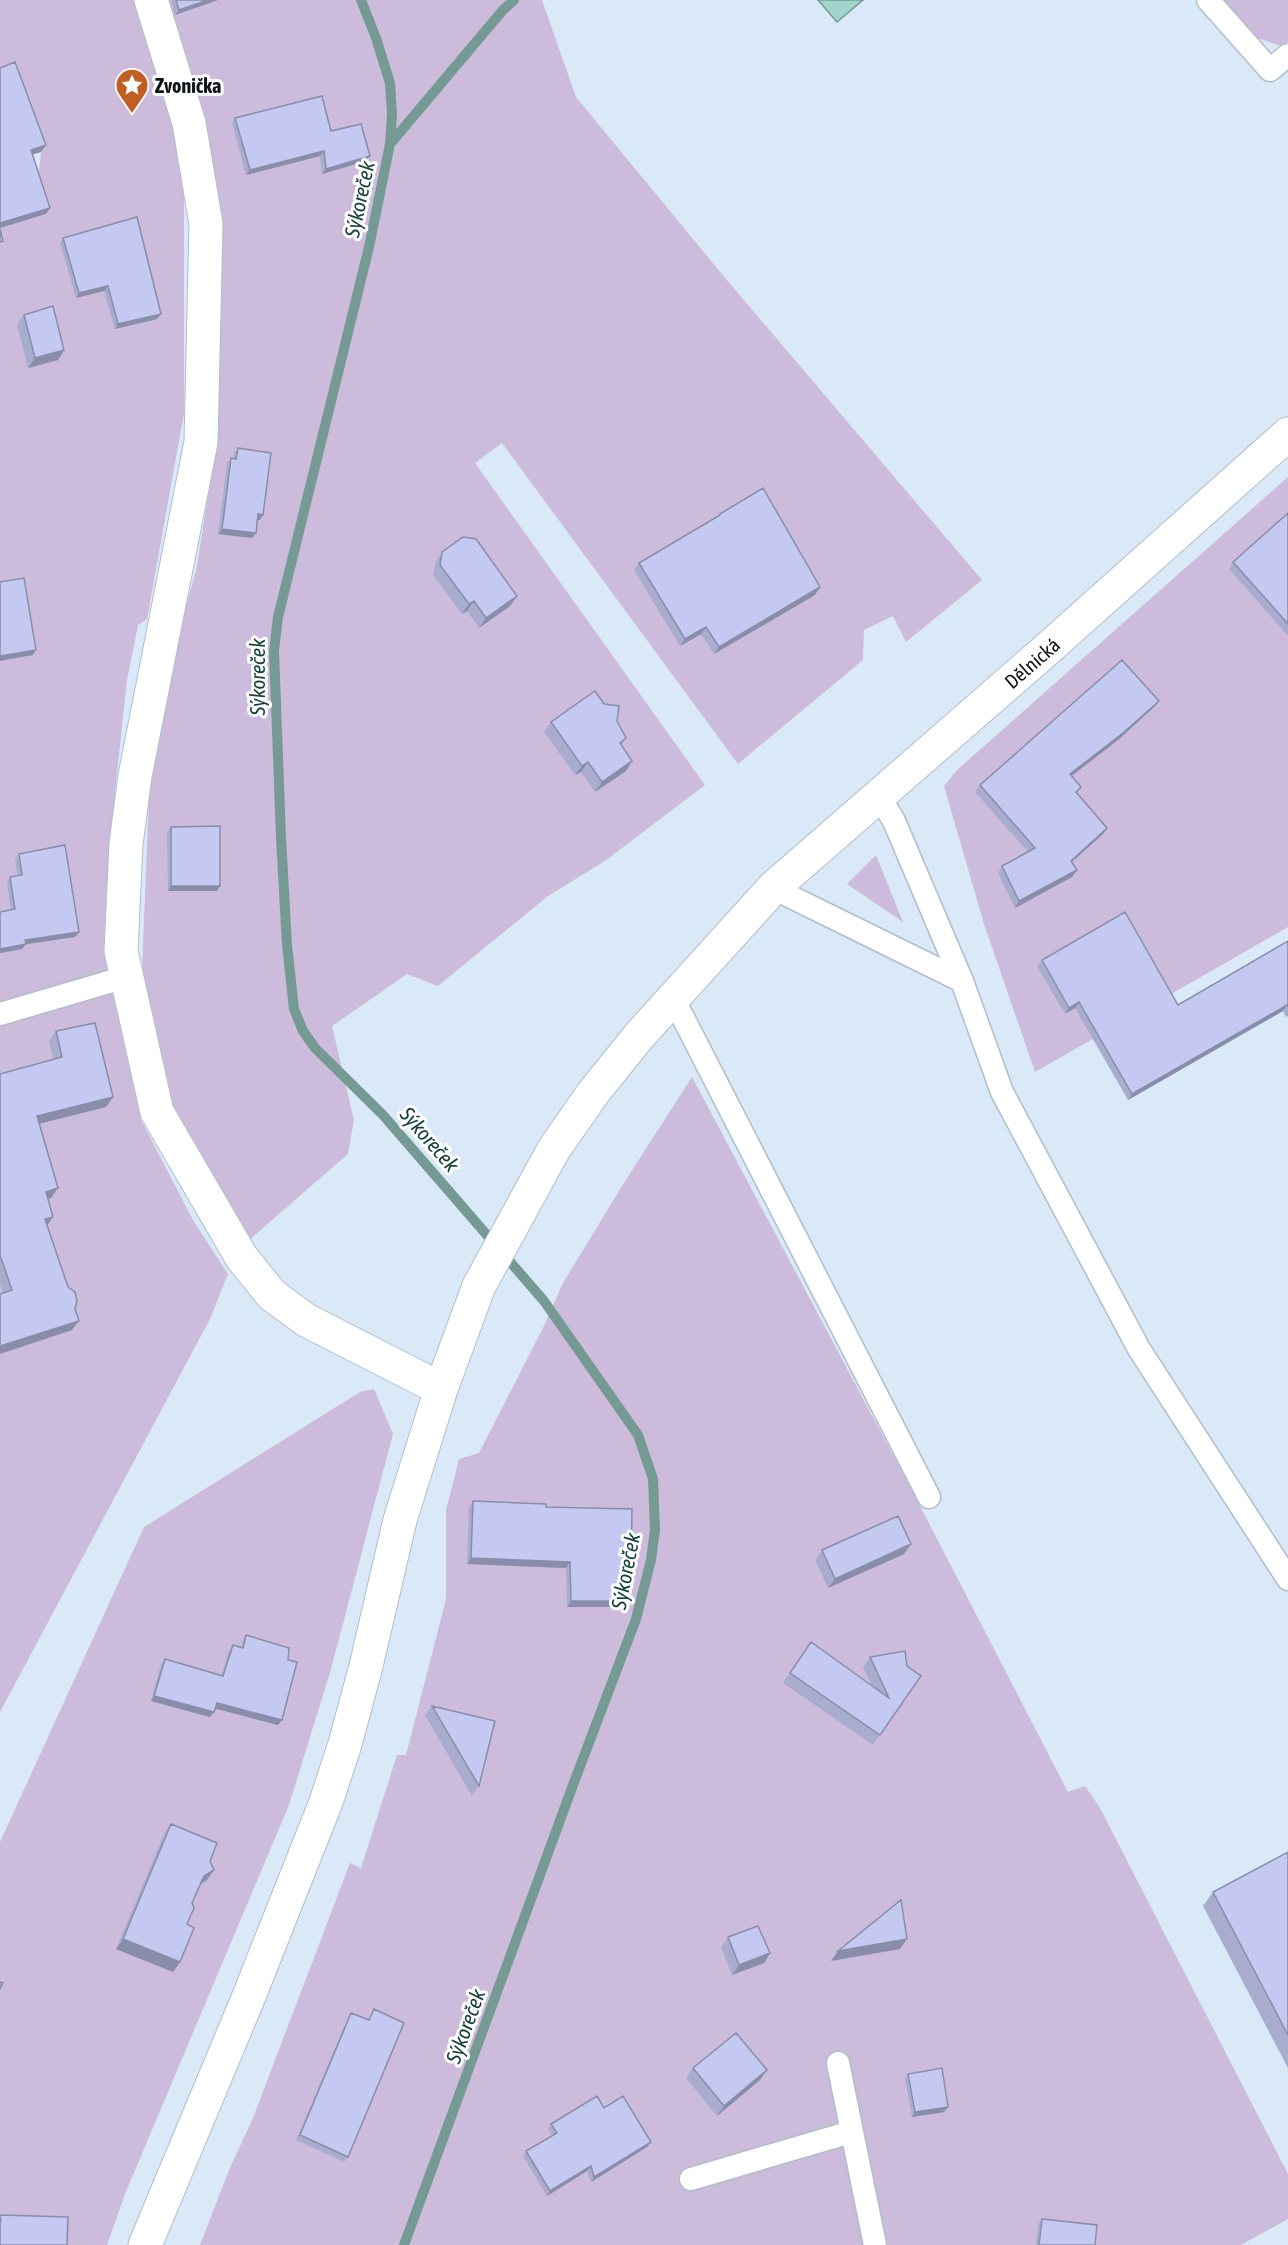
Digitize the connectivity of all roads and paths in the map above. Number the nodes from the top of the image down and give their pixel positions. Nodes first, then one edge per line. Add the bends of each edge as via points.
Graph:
1 (151, 0) edge
2 (1208, 0) edge
3 (1288, 55) edge
4 (1288, 434) edge
5 (879, 796) junction
6 (773, 888) junction
7 (126, 977) junction
8 (962, 981) junction
9 (673, 998) junction
10 (0, 1014) edge
11 (441, 1389) junction
12 (929, 1497) dead end
13 (1288, 1579) edge
14 (838, 2063) dead end
15 (851, 2132) junction
16 (691, 2179) dead end
17 (145, 2245) edge
18 (875, 2245) edge

1 - 7 street via 189,123 206,224 201,442 135,776 126,844 121,951
2 - 3 lane via 1270,70
4 - 5 street, Dělnická
5 - 6 street, Dělnická
5 - 8 lane via 894,821
6 - 8 lane
6 - 9 street, Dělnická
7 - 10 lane
7 - 11 street via 157,1112 242,1258 272,1295 306,1320
8 - 13 lane via 1002,1092 1139,1348
9 - 11 street, Dělnická via 592,1093 554,1149 479,1286
9 - 12 lane
11 - 17 street, Dělnická via 400,1520 354,1711 326,1802
14 - 15 lane
15 - 16 lane
15 - 18 lane

